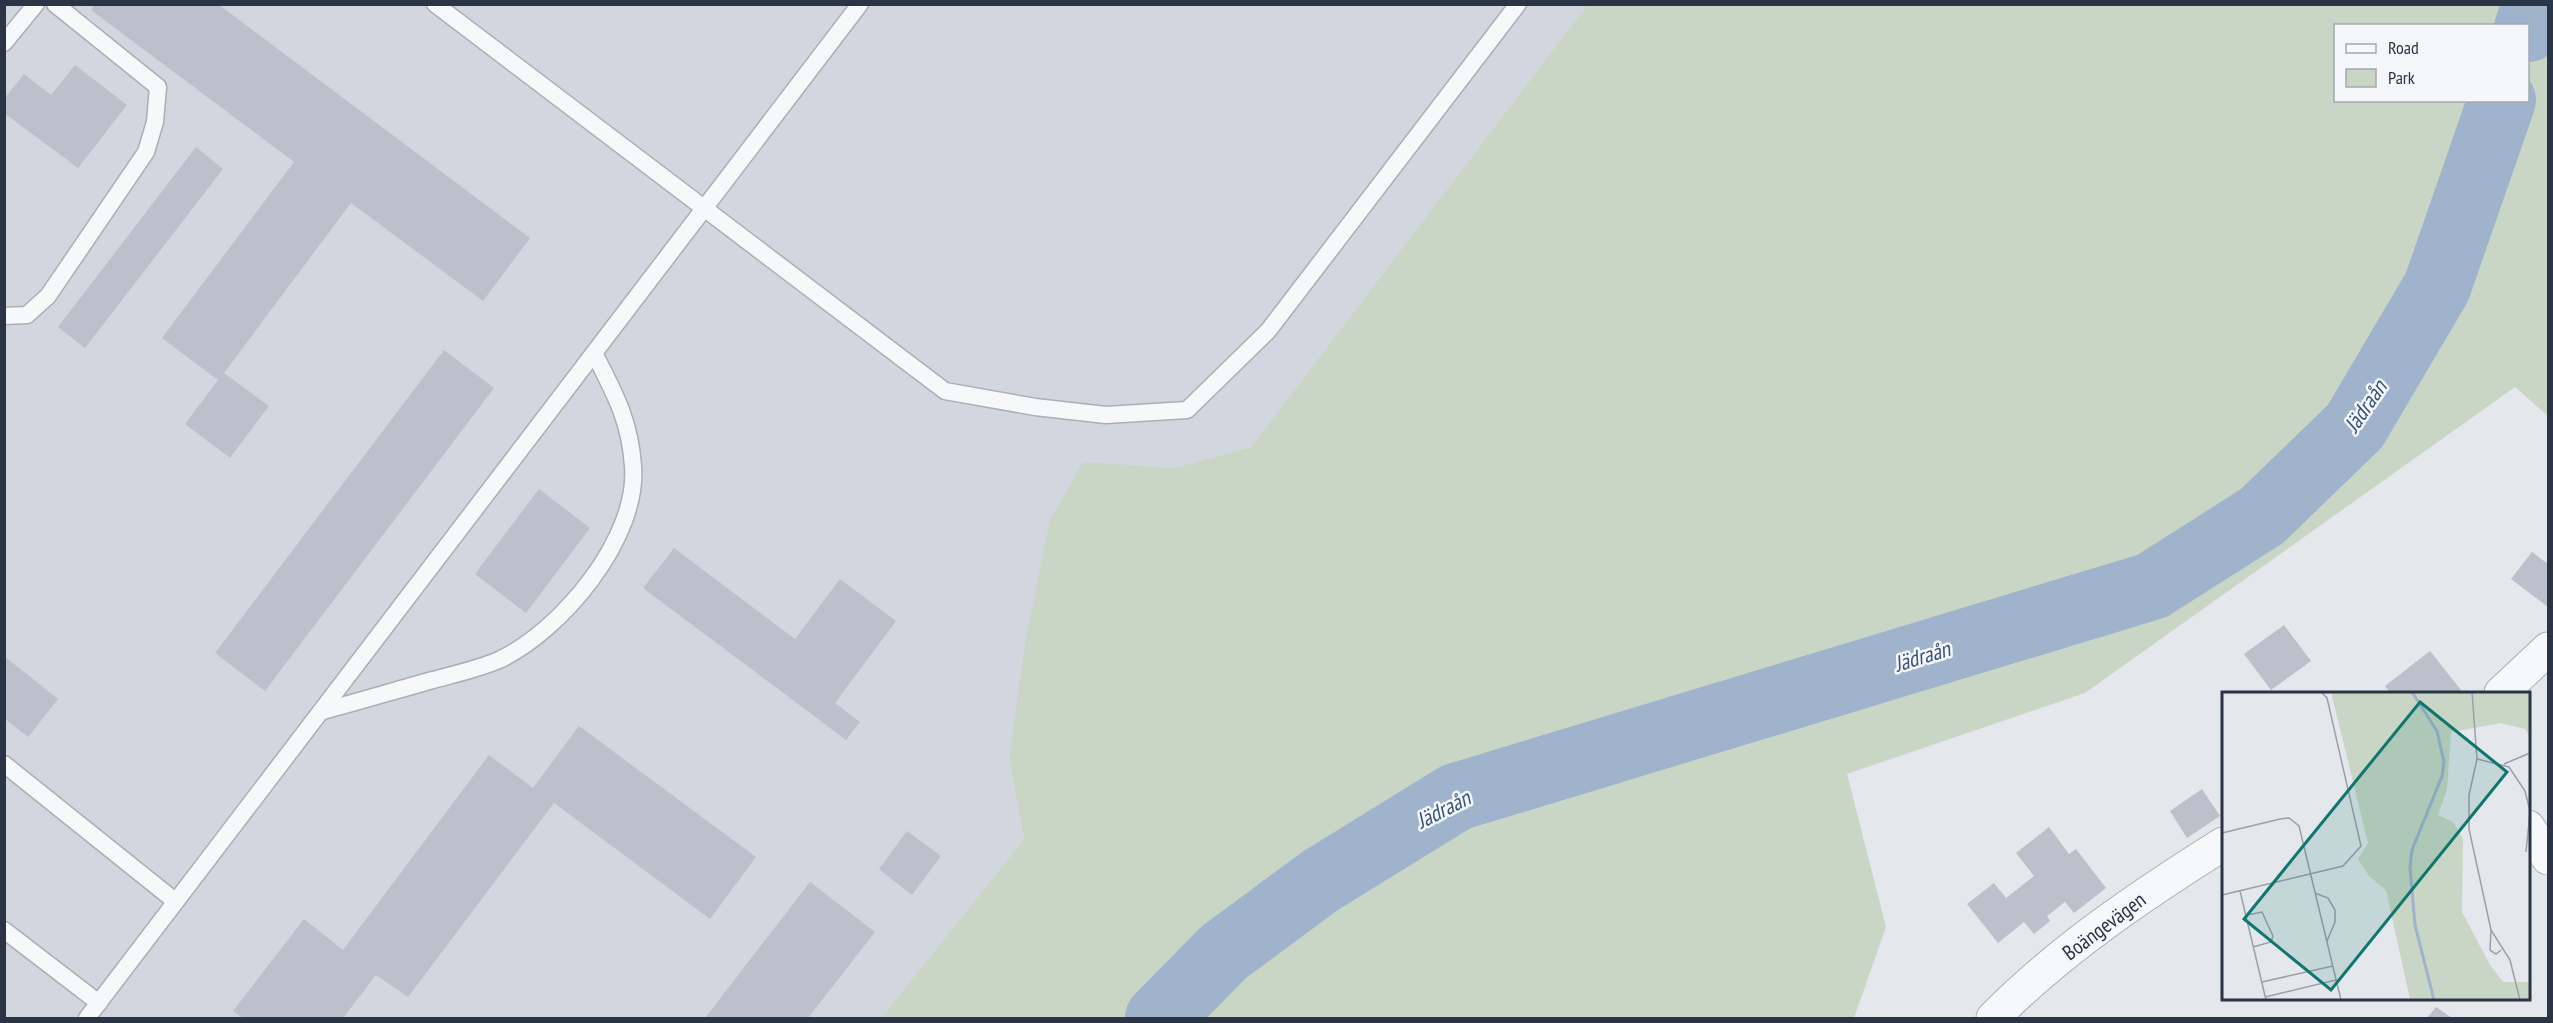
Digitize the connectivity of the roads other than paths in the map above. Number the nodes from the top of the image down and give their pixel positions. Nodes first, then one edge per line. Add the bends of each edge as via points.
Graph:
1 (36, 4) edge
2 (54, 4) edge
3 (435, 4) edge
4 (860, 4) edge
5 (1518, 4) edge
6 (4, 43) edge
7 (706, 210) junction
8 (4, 316) edge
9 (595, 356) junction
10 (2548, 649) edge
11 (2502, 692) edge
12 (323, 711) junction
13 (4, 764) edge
14 (2529, 829) edge
15 (2222, 845) edge
16 (2548, 858) edge
17 (175, 901) junction
18 (4, 930) edge
19 (99, 1003) junction
20 (87, 1018) edge
21 (1993, 1018) edge

1 - 6 lane
2 - 8 lane via 158,87 154,122 146,152 48,296 27,315
3 - 7 lane
4 - 7 lane
5 - 7 lane via 1268,331 1187,410 1106,415 945,391
7 - 9 lane
9 - 12 lane
9 - 12 lane via 623,410 633,468 627,515 584,590 528,645 497,661
10 - 11 street
12 - 17 lane
13 - 17 lane
14 - 16 street
15 - 21 street, Boängevägen via 2072,948
17 - 19 lane
18 - 19 lane
19 - 20 lane

